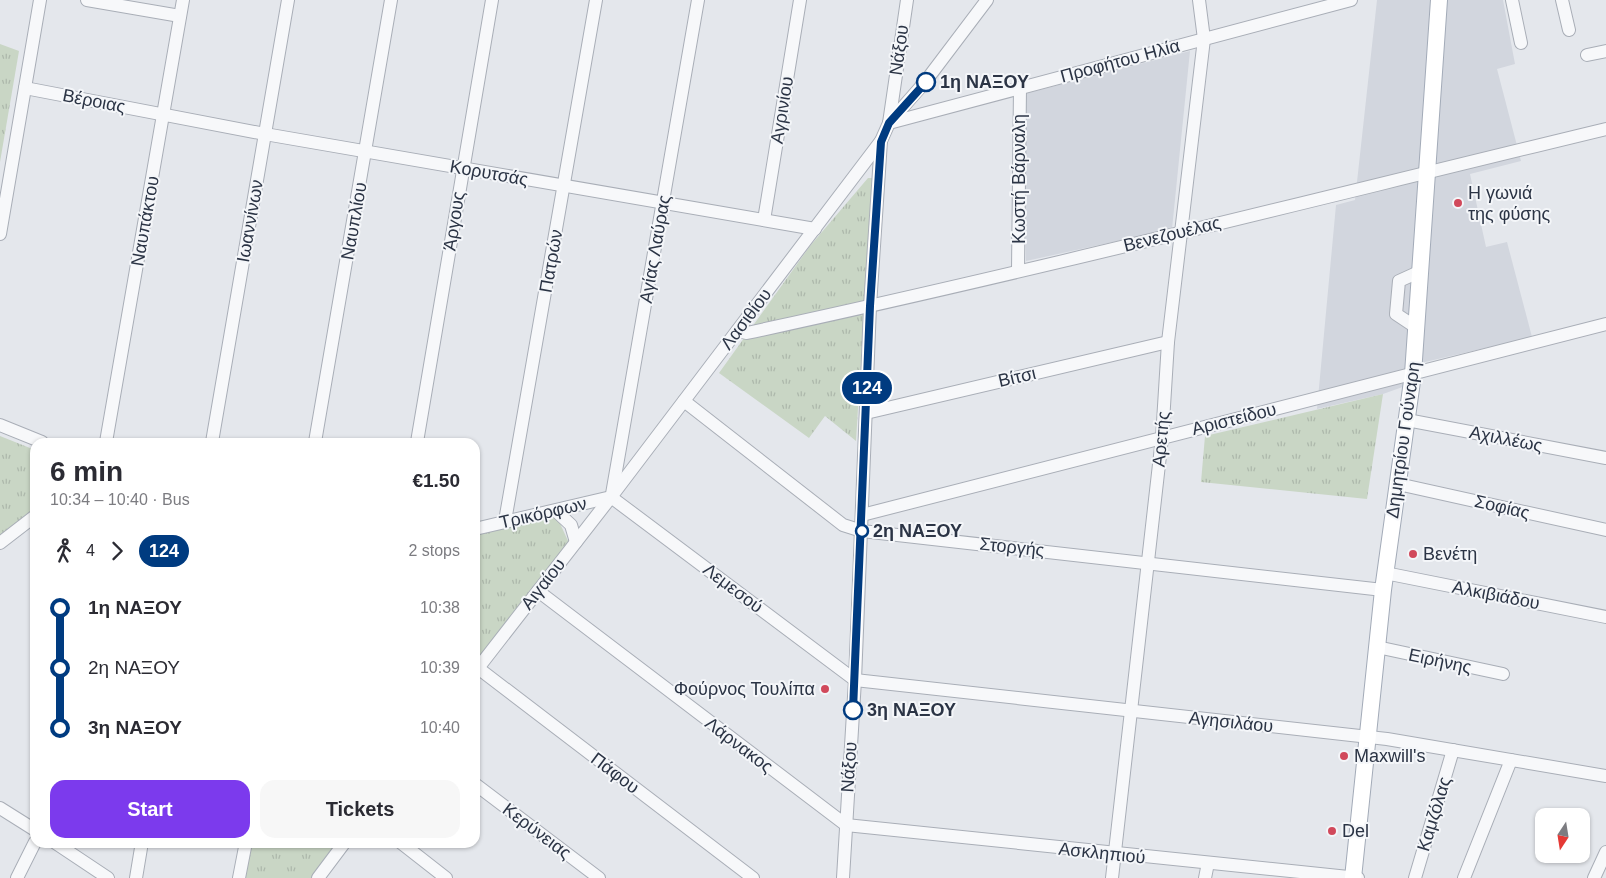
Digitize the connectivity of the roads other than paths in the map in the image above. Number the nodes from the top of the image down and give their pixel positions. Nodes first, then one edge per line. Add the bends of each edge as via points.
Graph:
1 (40, 0) edge
2 (87, 0) edge
3 (183, 0) edge
4 (288, 0) edge
5 (391, 0) edge
6 (492, 0) edge
7 (596, 0) edge
8 (698, 0) edge
9 (800, 0) edge
10 (907, 0) edge
11 (987, 0) edge
12 (1199, 0) edge
13 (1351, 0) edge
14 (1439, 0) edge
15 (1512, 0) edge
16 (1562, 0) edge
17 (180, 16) junction
18 (1569, 30) dead end
19 (1204, 39) junction
20 (1522, 43) dead end
21 (1606, 51) edge
22 (1587, 55) dead end
23 (25, 88) junction
24 (1020, 88) junction
25 (164, 114) junction
26 (889, 123) junction
27 (1606, 129) edge
28 (265, 134) junction
29 (881, 142) junction
30 (366, 152) junction
31 (463, 168) junction
32 (1427, 172) junction
33 (564, 186) junction
34 (663, 203) junction
35 (764, 220) junction
36 (815, 229) junction
37 (1181, 232) junction
38 (0, 234) edge
39 (1018, 270) junction
40 (870, 306) junction
41 (1606, 324) edge
42 (737, 331) junction
43 (1168, 342) junction
44 (1413, 374) junction
45 (684, 401) junction
46 (866, 412) junction
47 (1407, 420) junction
48 (0, 425) edge
49 (32, 438) edge
50 (107, 438) edge
51 (213, 438) edge
52 (316, 438) edge
53 (418, 438) edge
54 (1162, 438) junction
55 (1606, 458) edge
56 (1398, 484) junction
57 (611, 497) junction
58 (556, 511) junction
59 (862, 515) junction
60 (30, 520) edge
61 (505, 521) junction
62 (480, 527) edge
63 (1606, 530) edge
64 (862, 531) junction
65 (576, 542) junction
66 (0, 543) edge
67 (1148, 562) junction
68 (1385, 573) junction
69 (1383, 590) junction
70 (538, 591) junction
71 (1606, 617) edge
72 (1377, 647) junction
73 (480, 665) edge
74 (480, 673) edge
75 (1503, 674) dead end
76 (855, 680) junction
77 (1131, 712) junction
78 (1368, 737) junction
79 (1453, 750) junction
80 (1511, 760) junction
81 (1606, 776) edge
82 (480, 788) edge
83 (0, 808) edge
84 (846, 826) junction
85 (30, 827) edge
86 (32, 848) edge
87 (63, 848) edge
88 (141, 848) edge
89 (245, 848) edge
90 (340, 848) edge
91 (408, 848) edge
92 (1606, 852) edge
93 (1115, 854) junction
94 (1208, 863) junction
95 (17, 878) edge
96 (108, 878) edge
97 (136, 878) edge
98 (239, 878) edge
99 (318, 878) edge
100 (446, 878) edge
101 (599, 878) edge
102 (753, 878) edge
103 (843, 878) edge
104 (1112, 878) edge
105 (1206, 878) edge
106 (1354, 878) edge
107 (1414, 878) edge
108 (1464, 878) edge
109 (1594, 878) edge

1 - 23 street
2 - 17 street
3 - 17 street, Ναυπάκτου
4 - 28 street, Ιωαννίνων
5 - 30 street, Ναυπλίου
6 - 31 street, Άργους
7 - 33 street, Πατρών
8 - 34 street, Αγίας Λαύρας
9 - 35 street, Αγρινίου
10 - 26 street, Νάξου
11 - 26 street via 926,82
12 - 19 street, Αρετής
13 - 19 street, Προφήτου Ηλία
14 - 32 main road, Δημητρίου Γούναρη
15 - 20 street
16 - 18 street
17 - 25 street, Ναυπάκτου
19 - 24 street, Προφήτου Ηλία
19 - 37 street, Αρετής
21 - 22 street
23 - 25 street, Βέροιας
23 - 38 street
24 - 26 street, Προφήτου Ηλία
24 - 39 street, Κωστή Βάρναλη
25 - 28 street, Κορυτσάς
25 - 50 street, Ναυπάκτου
26 - 29 street, Νάξου
27 - 32 street, Βενεζουέλας
28 - 30 street, Κορυτσάς
28 - 51 street, Ιωαννίνων
29 - 36 street, Λασιθίου
29 - 40 street, Νάξου
30 - 31 street, Κορυτσάς
30 - 52 street, Ναυπλίου
31 - 33 street, Κορυτσάς
31 - 53 street, Άργους
32 - 37 street, Βενεζουέλας
32 - 44 main road, Δημητρίου Γούναρη
33 - 34 street, Κορυτσάς
33 - 61 street, Πατρών
34 - 35 street, Κορυτσάς
34 - 57 street, Αγίας Λαύρας
35 - 36 street, Κορυτσάς
36 - 42 street, Λασιθίου
37 - 39 street, Βενεζουέλας
37 - 43 street, Αρετής
39 - 40 street, Βενεζουέλας
40 - 42 street, Βενεζουέλας via 747,333
40 - 46 street, Νάξου
41 - 44 street, Αριστείδου
42 - 45 street, Λασιθίου
43 - 46 street, Βίτσι
43 - 54 street, Αρετής
44 - 47 main road, Δημητρίου Γούναρη
44 - 54 street, Αριστείδου
45 - 57 street, Λασιθίου
45 - 64 street, Στοργής via 843,525
46 - 59 street, Νάξου
47 - 55 street, Αχιλλέως
47 - 56 main road, Δημητρίου Γούναρη
48 - 49 street
54 - 59 street, Αριστείδου
54 - 67 street, Αρετής
56 - 63 street, Σοφίας
56 - 68 main road, Δημητρίου Γούναρη
57 - 58 street, Τρικόρφων
57 - 65 street, Αιγαίου
57 - 76 street, Λεμεσού
58 - 61 street, Τρικόρφων
58 - 65 street via 571,525
59 - 64 street, Νάξου
60 - 66 street
61 - 62 street, Τρικόρφων
64 - 67 street, Στοργής
64 - 76 street, Νάξου
65 - 70 street, Αιγαίου
67 - 69 street, Στοργής
67 - 77 street, Αρετής
68 - 69 main road, Δημητρίου Γούναρη
68 - 71 street, Αλκιβιάδου
69 - 72 main road, Δημητρίου Γούναρη
70 - 73 street, Αιγαίου
70 - 84 street, Λάρνακος
72 - 75 street, Ειρήνης
72 - 78 main road, Δημητρίου Γούναρη
74 - 102 street, Πάφου
76 - 77 street, Αγησιλάου
76 - 84 street, Νάξου
77 - 78 street, Αγησιλάου
77 - 93 street, Αρετής
78 - 79 street, Αγησιλάου
78 - 106 main road, Δημητρίου Γούναρη
79 - 80 street, Αγησιλάου
79 - 107 street, Καμζόλας
80 - 81 street, Αγησιλάου
80 - 108 street
82 - 101 street, Κερύνειας
83 - 85 street
84 - 93 street, Ασκληπιού
84 - 103 street, Νάξου
86 - 95 street
87 - 96 street
88 - 97 street
89 - 98 street
90 - 99 street
91 - 100 street
92 - 109 street
93 - 94 street, Ασκληπιού
93 - 104 street, Αρετής
94 - 105 street
94 - 106 street, Ασκληπιού

